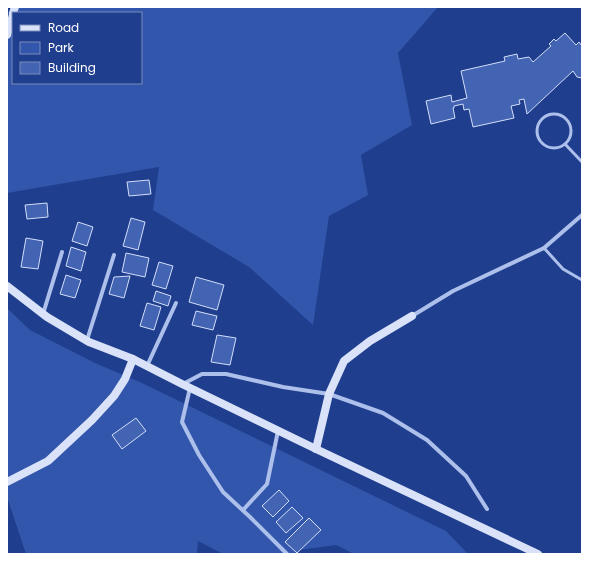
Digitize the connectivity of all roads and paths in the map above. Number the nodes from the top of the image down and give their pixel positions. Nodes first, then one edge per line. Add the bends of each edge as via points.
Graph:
1 (12, 18) edge
2 (7, 35) edge
3 (565, 144) junction
4 (582, 162) edge
5 (582, 215) edge
6 (544, 248) junction
7 (62, 252) dead end
8 (114, 255) dead end
9 (582, 280) edge
10 (7, 286) edge
11 (176, 303) dead end
12 (43, 314) junction
13 (412, 316) joint
14 (87, 341) junction
15 (133, 359) junction
16 (147, 366) junction
17 (182, 384) junction
18 (190, 388) junction
19 (329, 394) junction
20 (278, 431) junction
21 (316, 449) junction
22 (7, 482) edge
23 (487, 509) dead end
24 (243, 510) junction
25 (287, 554) edge
26 (538, 554) edge

1 - 2 street
3 - 3 lane via 571,135 570,123 556,114 541,120 537,131 540,141 555,148
3 - 4 lane
5 - 6 street
6 - 9 lane via 563,269
6 - 13 street via 453,291
7 - 12 street
8 - 14 street
10 - 12 street
11 - 16 street
12 - 14 street
13 - 19 street via 370,341 344,361
14 - 15 street
15 - 16 street
15 - 22 street via 118,390 92,420 48,461
16 - 17 street
17 - 18 street
17 - 19 street via 202,374 226,374
18 - 20 street
18 - 24 street via 182,422 223,492
19 - 21 street
19 - 23 street via 383,413 427,440 466,476
20 - 21 street
20 - 24 street via 267,484
21 - 26 street
24 - 25 street

